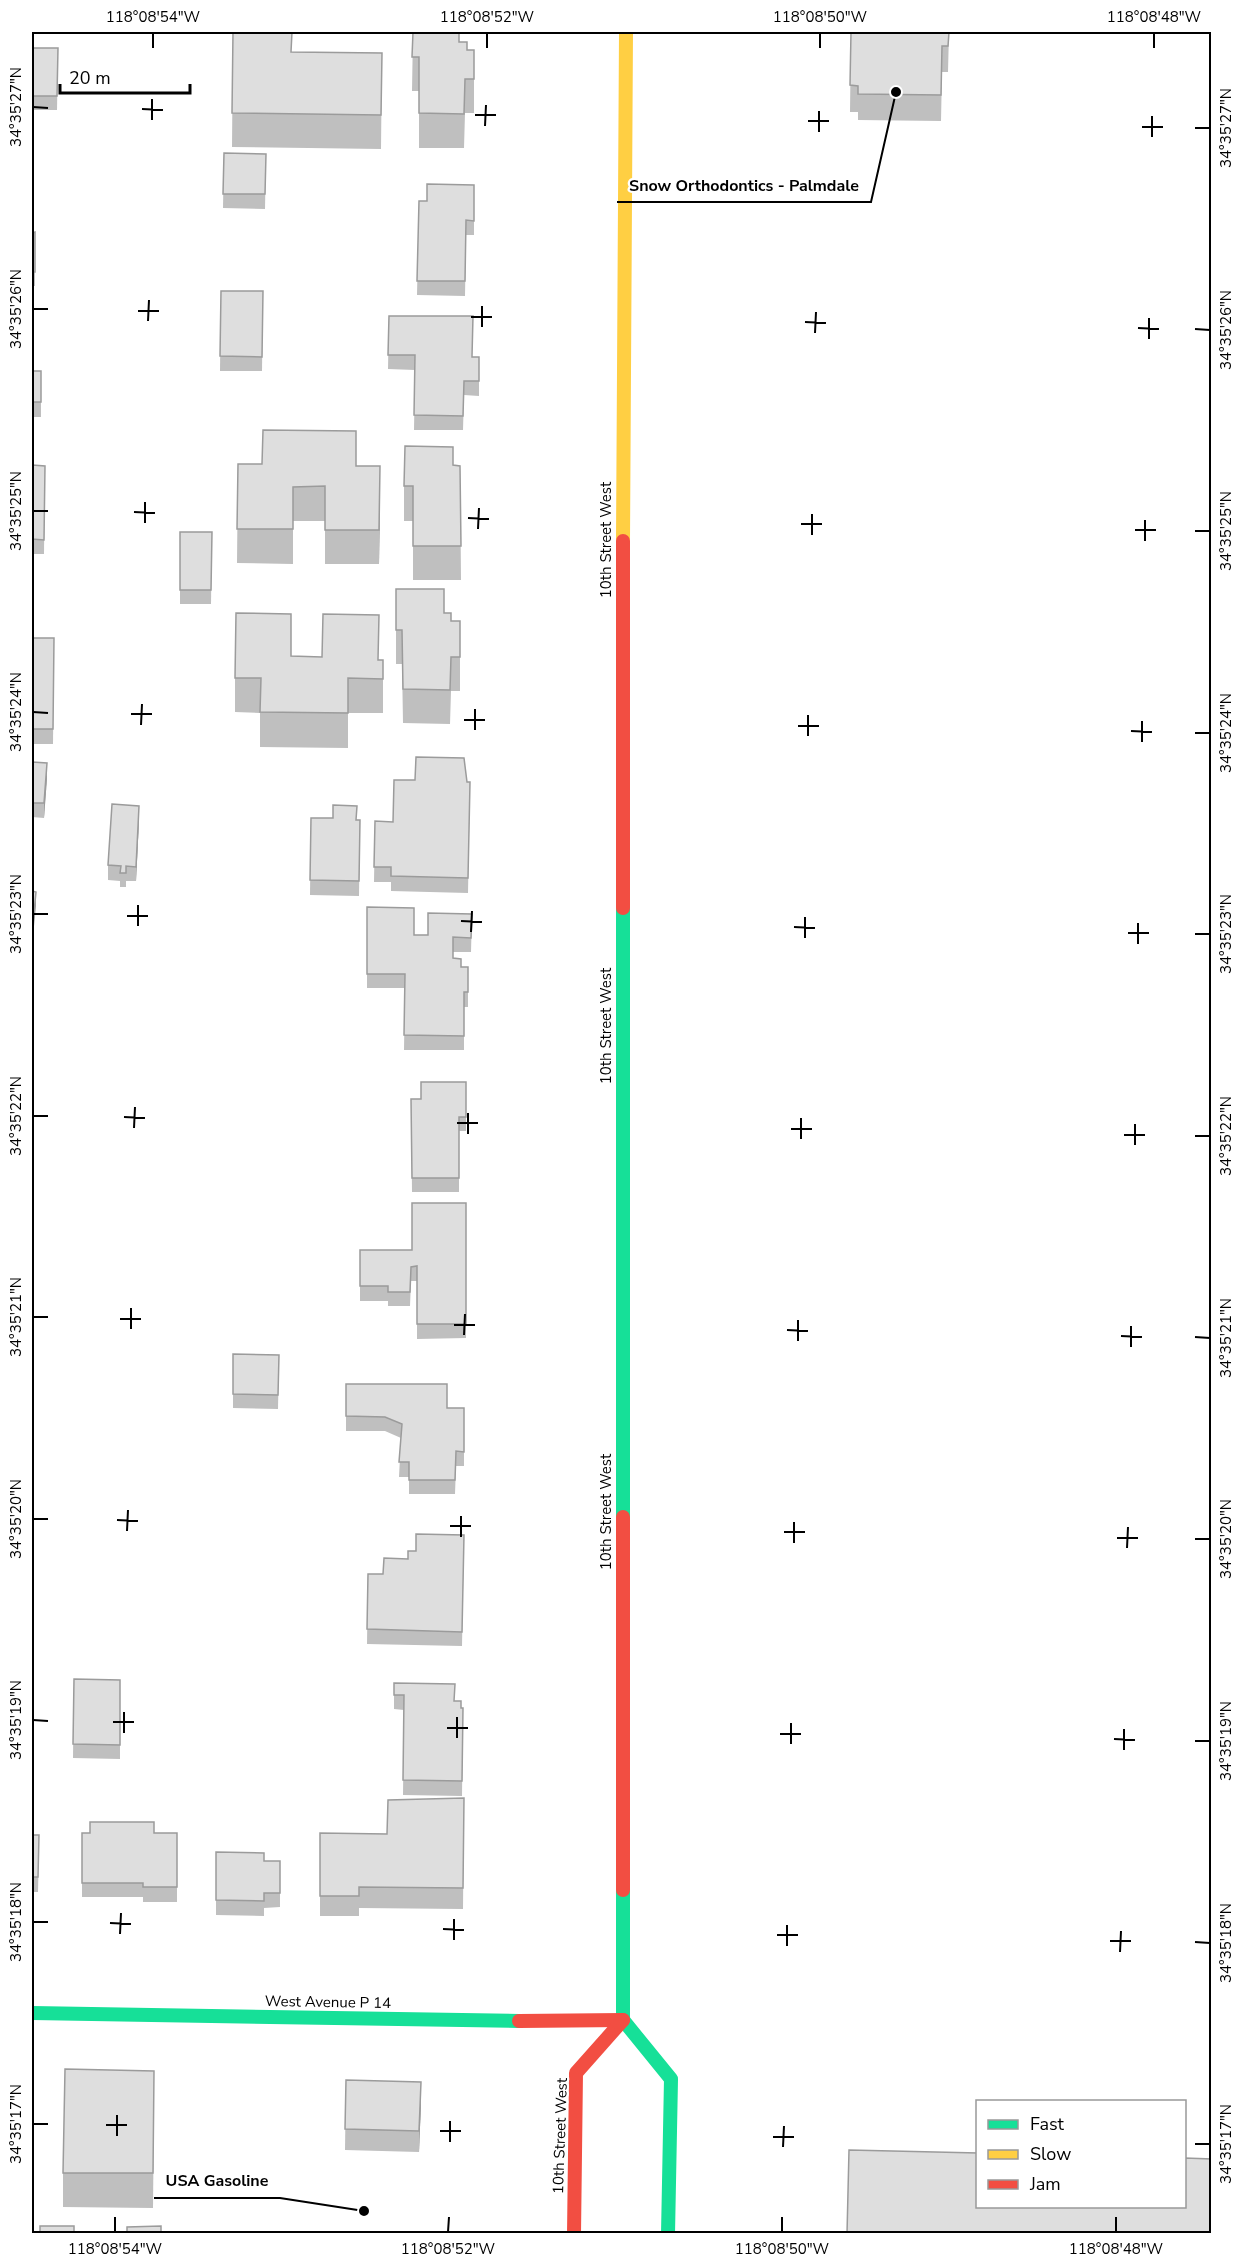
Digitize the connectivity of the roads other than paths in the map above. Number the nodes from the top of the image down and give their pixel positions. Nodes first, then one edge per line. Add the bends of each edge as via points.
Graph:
1 (626, 32) edge
2 (32, 2013) edge
3 (623, 2020) junction
4 (574, 2234) edge
5 (668, 2234) edge

1 - 3 main road, 10th Street West via 622,612
2 - 3 main road, West Avenue P 14
3 - 4 main road, 10th Street West via 576,2073
3 - 5 main road via 671,2079

